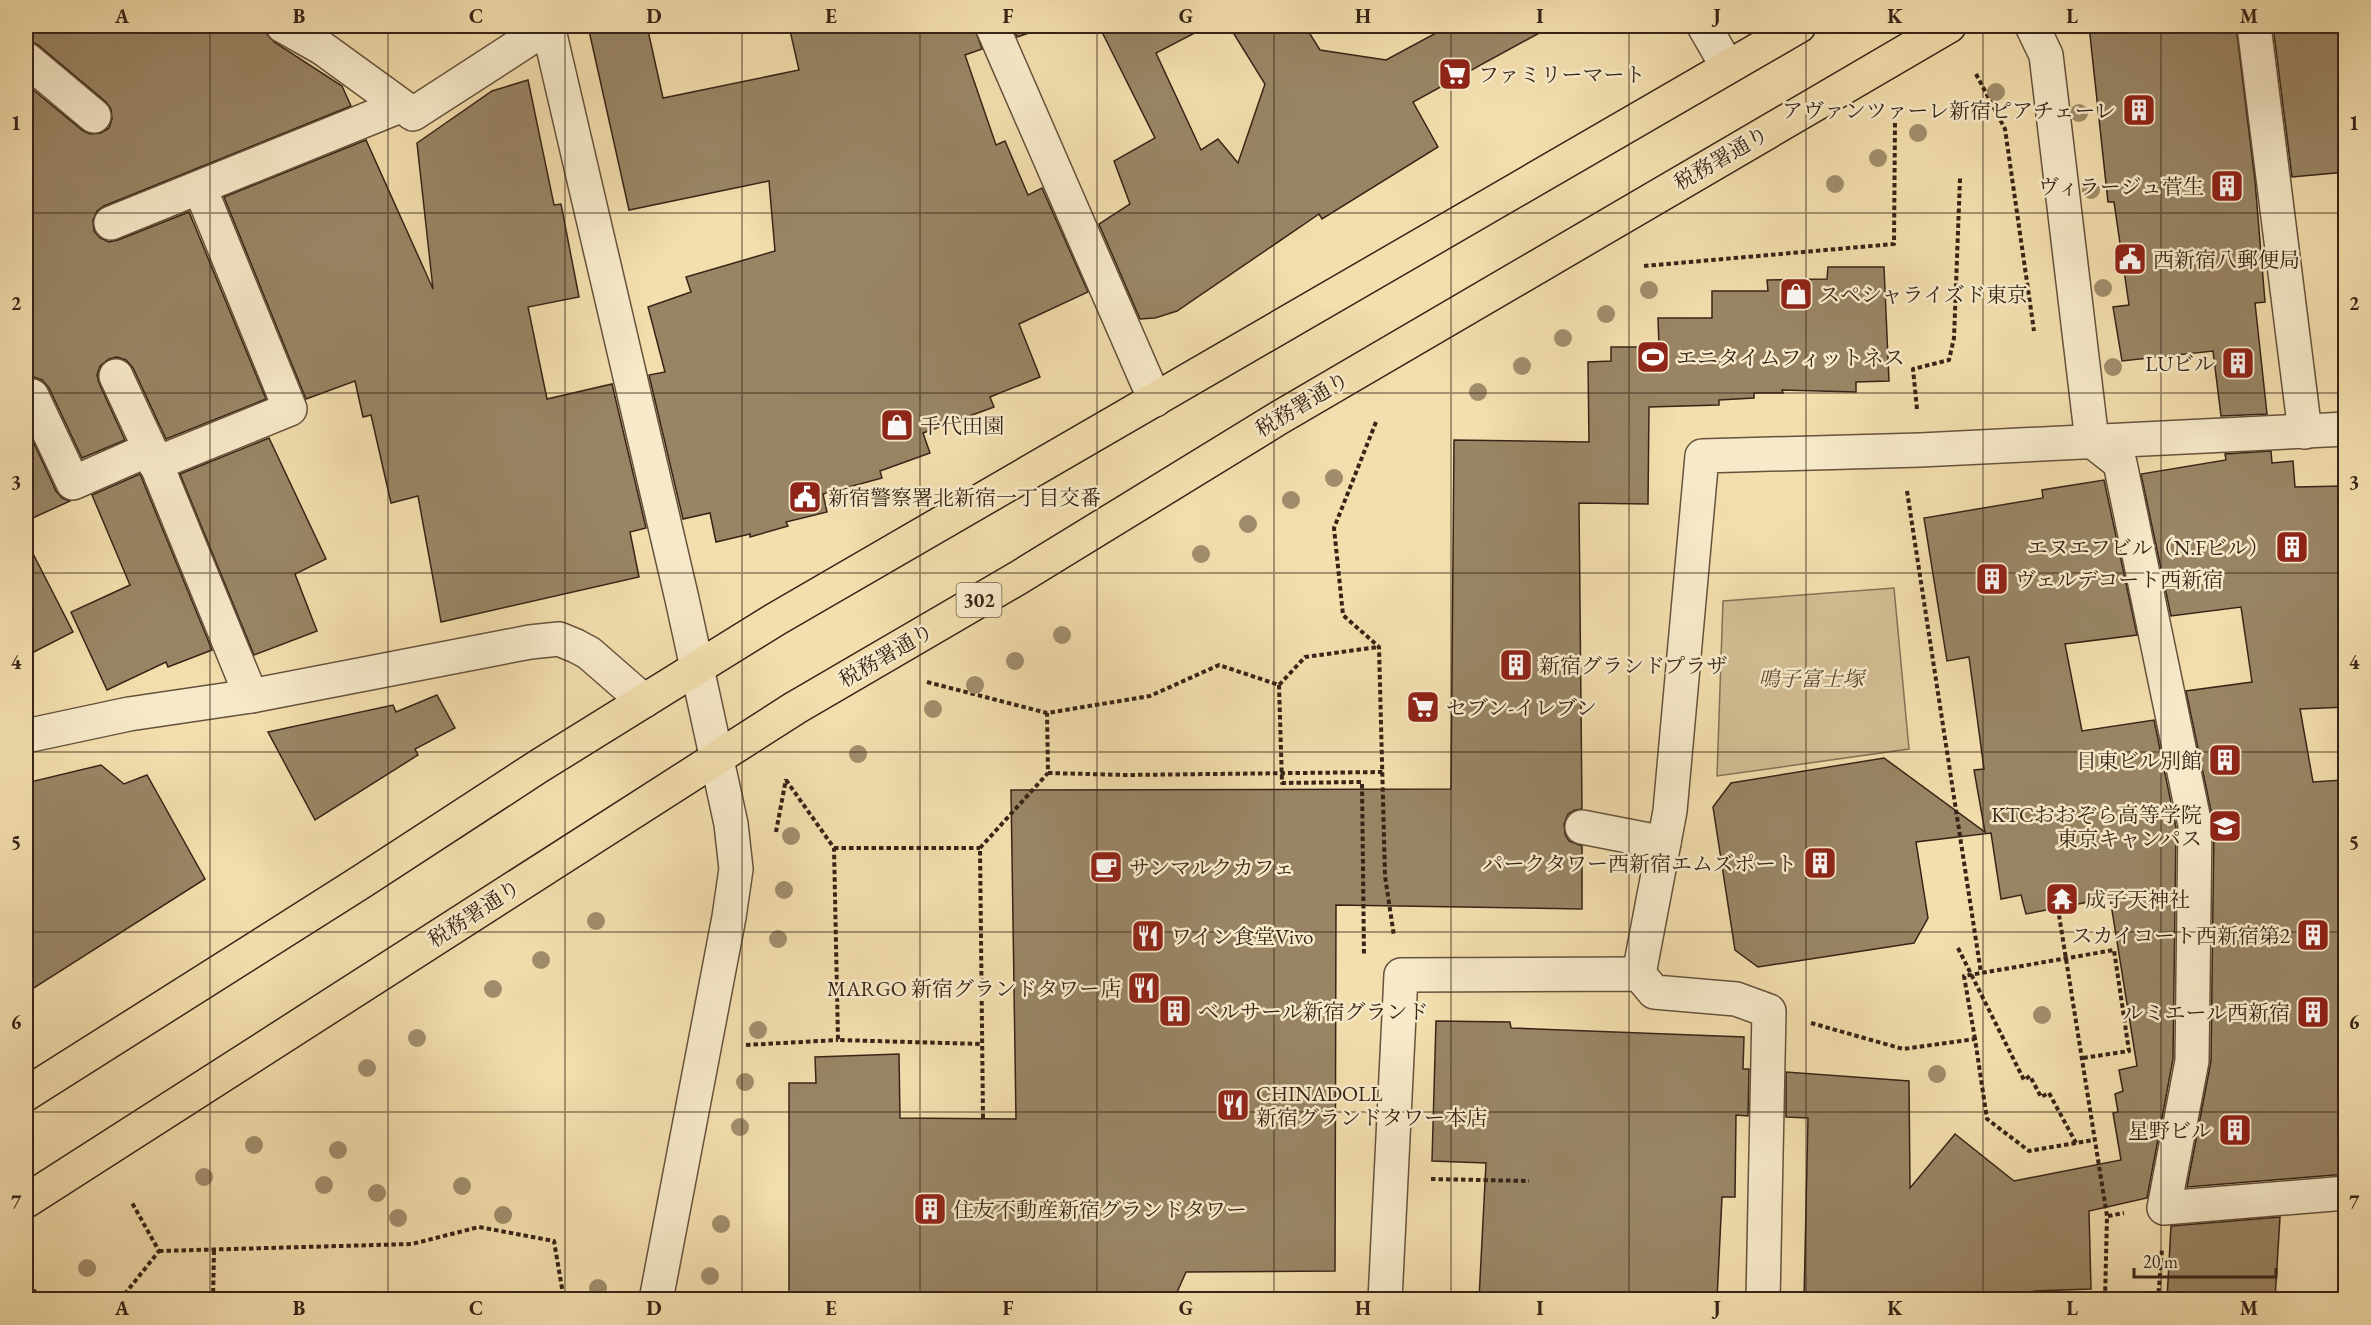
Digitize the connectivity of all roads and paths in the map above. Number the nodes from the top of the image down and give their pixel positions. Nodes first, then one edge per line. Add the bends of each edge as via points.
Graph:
1 (283, 26) edge
2 (548, 26) edge
3 (992, 26) edge
4 (1704, 26) edge
5 (1799, 26) edge
6 (1949, 26) edge
7 (2032, 26) edge
8 (2254, 26) edge
9 (26, 59) edge
10 (1727, 66) junction
11 (1976, 74) dead end
12 (400, 106) junction
13 (94, 116) dead end
14 (1895, 121) dead end
15 (1960, 178) dead end
16 (200, 188) junction
17 (111, 223) dead end
18 (1644, 266) dead end
19 (2034, 334) dead end
20 (116, 376) dead end
21 (32, 396) dead end
22 (1155, 400) junction
23 (1928, 407) dead end
24 (1917, 408) junction
25 (1376, 422) dead end
26 (2346, 429) edge
27 (2306, 432) junction
28 (2092, 441) junction
29 (1910, 450) junction
30 (152, 457) junction
31 (1379, 647) junction
32 (697, 668) junction
33 (927, 682) dead end
34 (1279, 685) junction
35 (251, 696) junction
36 (644, 701) junction
37 (1047, 713) junction
38 (26, 736) edge
39 (716, 758) junction
40 (1384, 772) junction
41 (1048, 773) junction
42 (1282, 774) junction
43 (786, 779) dead end
44 (1582, 827) dead end
45 (1664, 843) junction
46 (834, 848) junction
47 (980, 848) junction
48 (2058, 915) dead end
49 (1958, 948) dead end
50 (2066, 959) junction
51 (1981, 973) junction
52 (1639, 974) junction
53 (1971, 974) junction
54 (1401, 975) junction
55 (1770, 1011) junction
56 (1975, 1039) junction
57 (838, 1040) junction
58 (982, 1044) junction
59 (740, 1045) dead end
60 (2083, 1058) junction
61 (26, 1094) edge
62 (983, 1118) dead end
63 (2094, 1140) junction
64 (2076, 1143) junction
65 (1391, 1179) junction
66 (1529, 1181) dead end
67 (2346, 1193) edge
68 (26, 1201) edge
69 (131, 1202) dead end
70 (2164, 1208) junction
71 (214, 1249) junction
72 (159, 1251) junction
73 (26, 1277) edge
74 (39, 1299) edge
75 (120, 1299) edge
76 (213, 1299) edge
77 (564, 1299) edge
78 (656, 1299) edge
79 (1385, 1299) edge
80 (1763, 1299) edge
81 (2105, 1299) edge
82 (2158, 1299) edge

1 - 12 street via 322,48
2 - 12 street via 413,114
2 - 32 street
3 - 22 street
4 - 10 street
5 - 10 main road
6 - 39 main road, 税務署通り / 302 via 1277,419
7 - 28 street via 2046,55
8 - 27 street
9 - 13 street
10 - 22 main road
11 - 19 path via 2005,129
12 - 16 street
14 - 18 path via 1894,244
15 - 24 path via 1954,338 1949,360 1913,369
16 - 17 street
16 - 30 street via 290,410
20 - 30 street
21 - 30 street via 72,483
22 - 32 main road
23 - 24 path
24 - 29 path
25 - 31 path via 1334,528 1343,615
26 - 27 street
27 - 28 street
28 - 29 street
28 - 70 street via 2120,463 2195,825 2192,1061
29 - 45 street via 1702,456
29 - 51 path
30 - 35 street
31 - 34 path via 1305,657
31 - 40 path
32 - 36 main road
32 - 39 street
33 - 37 path
34 - 37 path via 1219,665 1150,696
34 - 42 path
35 - 36 street via 559,639 589,653
35 - 38 street via 129,714
36 - 61 main road
37 - 41 path
39 - 68 main road, 税務署通り / 302
39 - 78 street via 731,824 736,869
40 - 42 path
40 - 54 path via 1385,876
41 - 42 path
41 - 47 path
42 - 54 path via 1282,783 1362,782 1364,975
43 - 46 path
44 - 45 street
45 - 52 street
46 - 47 path
46 - 57 path
47 - 58 path
48 - 50 path
49 - 53 path
50 - 51 path
50 - 60 path
50 - 60 path via 2114,950 2129,1051
51 - 53 path
52 - 54 street
52 - 55 street via 1654,992 1736,999
53 - 56 path via 1964,976
53 - 64 path via 2024,1080 2030,1076 2041,1097 2049,1093
54 - 65 street
55 - 56 path via 1903,1049
55 - 80 street
56 - 64 path via 1987,1119 2029,1151
57 - 58 path
57 - 59 path
58 - 62 path
60 - 63 path
63 - 64 path
63 - 81 path via 2107,1216
65 - 66 path
65 - 79 street
67 - 70 street
69 - 72 path
70 - 82 path
71 - 72 path
71 - 76 path
71 - 77 path via 412,1244 479,1227 554,1241
72 - 75 path
73 - 74 path

